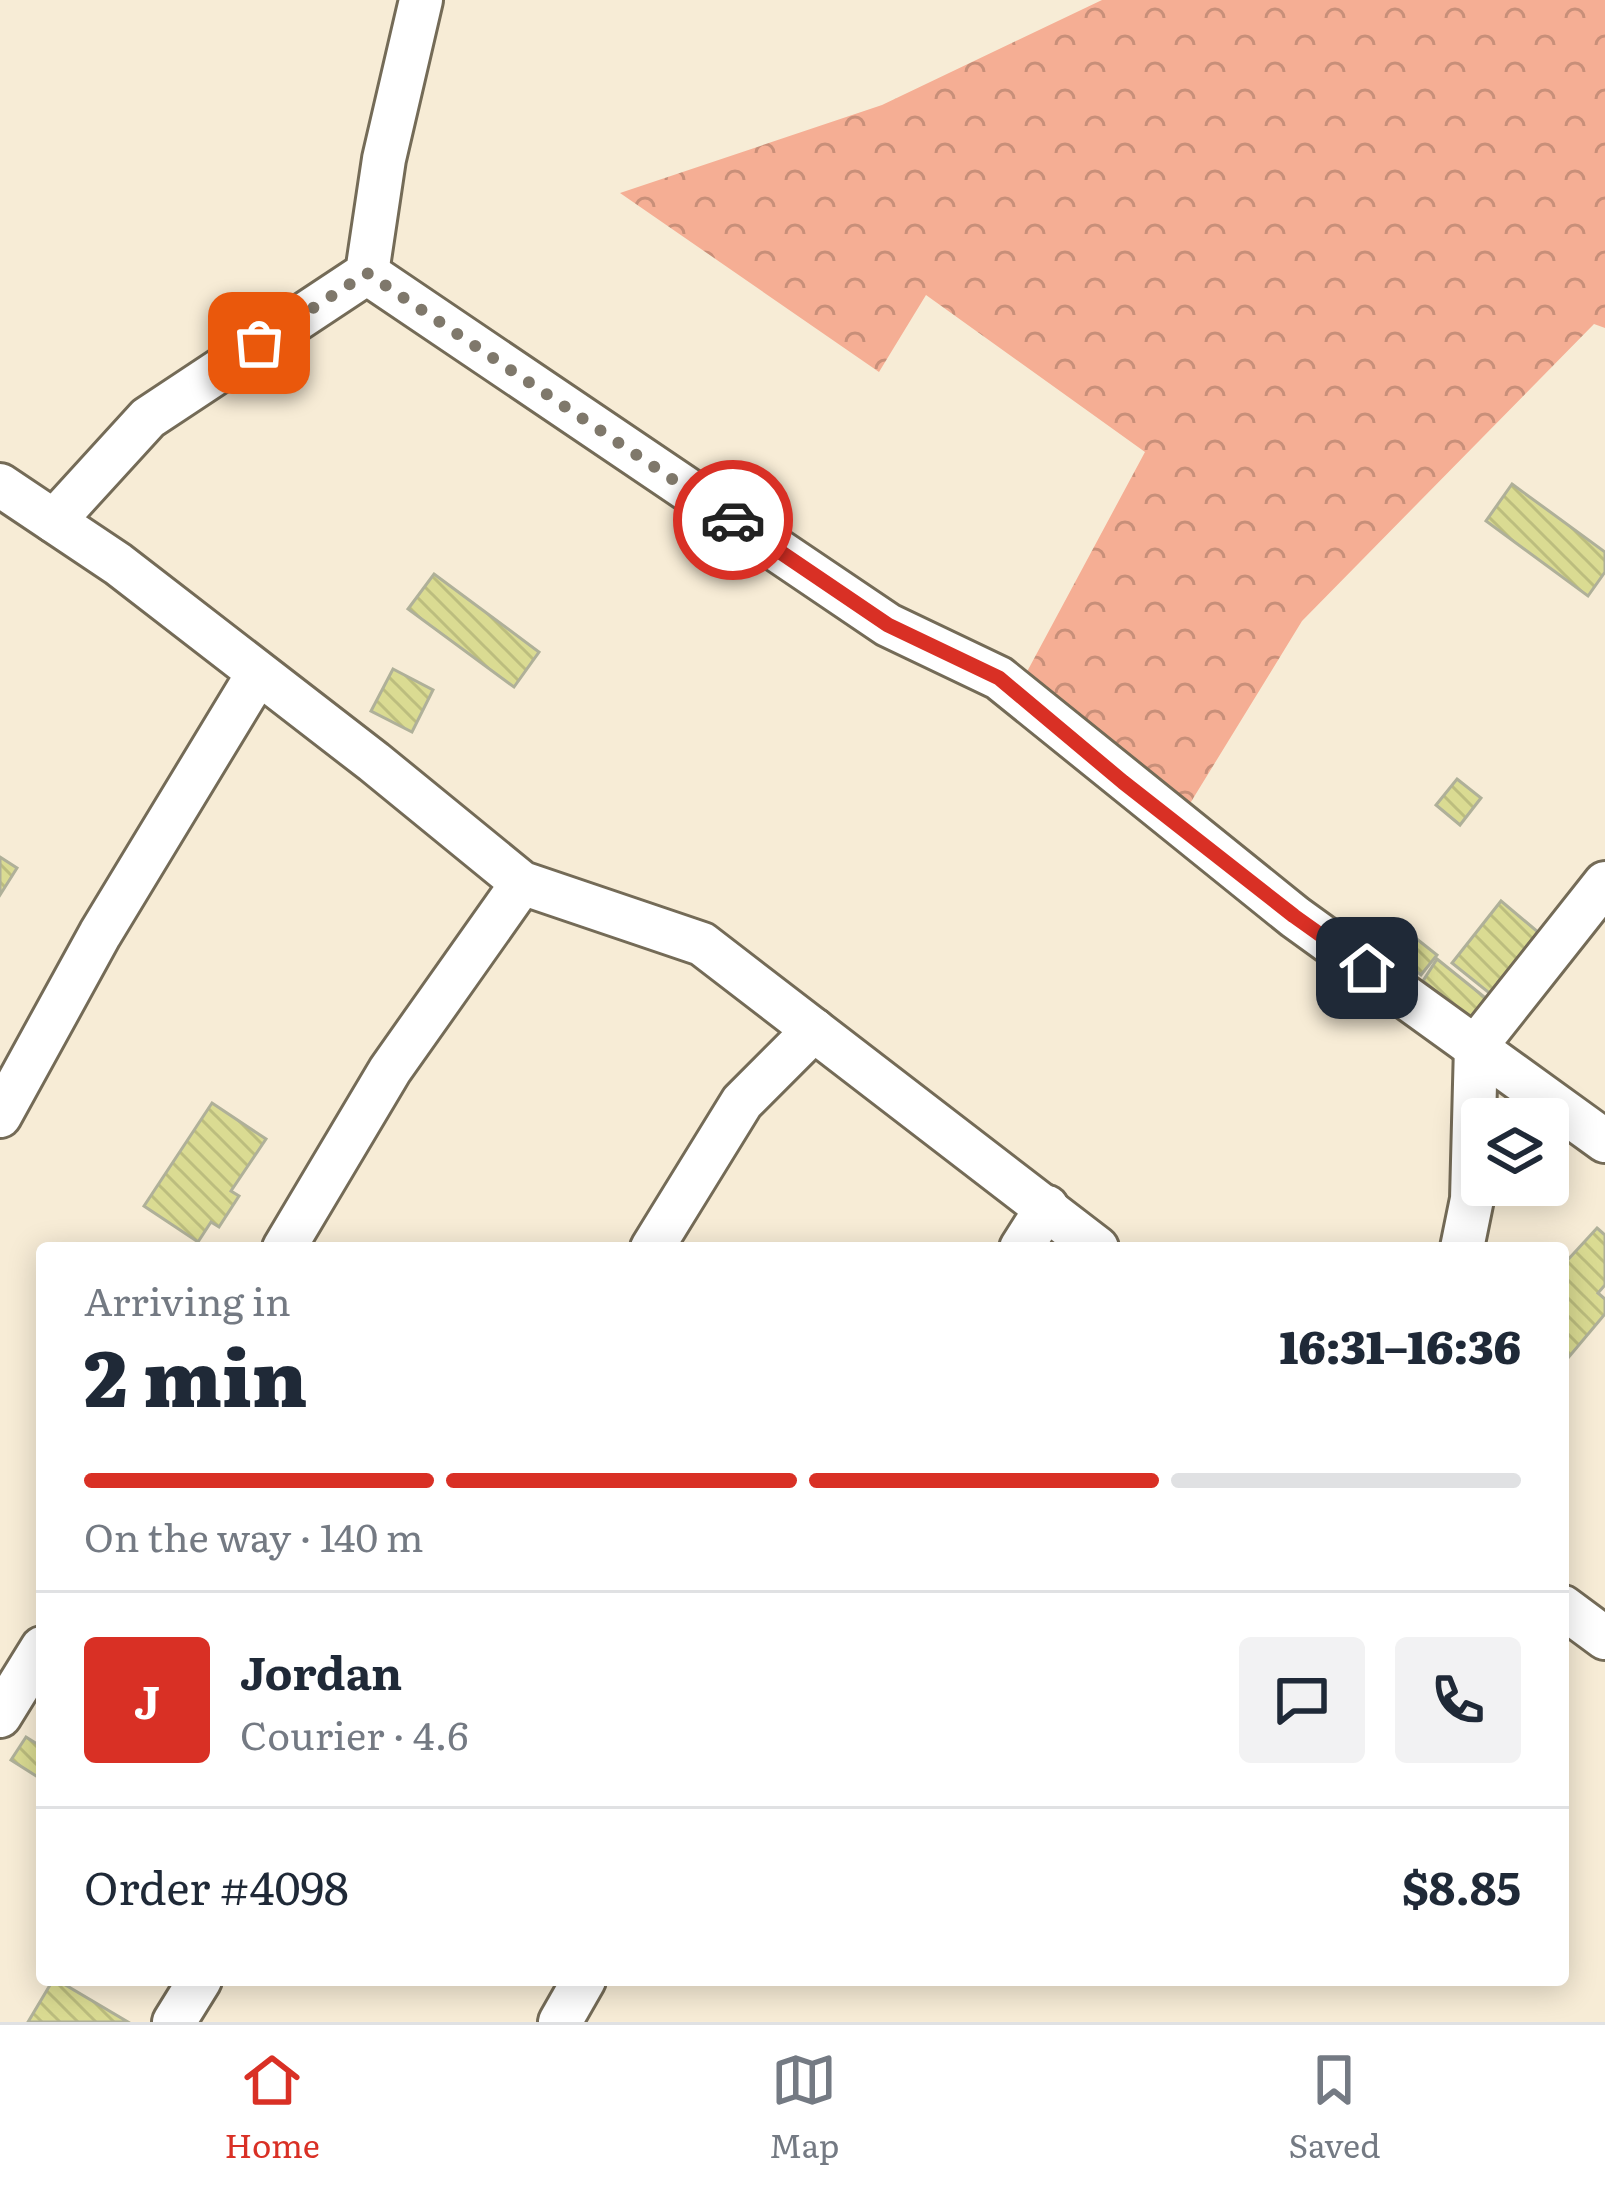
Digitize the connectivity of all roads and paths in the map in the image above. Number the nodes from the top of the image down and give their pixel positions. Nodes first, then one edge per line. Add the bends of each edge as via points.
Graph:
1 (422, 0) edge
2 (367, 273) junction
3 (3, 494) edge
4 (54, 521) junction
5 (257, 675) junction
6 (522, 883) junction
7 (1605, 883) edge
8 (814, 1030) junction
9 (1476, 1046) junction
10 (0, 1116) edge
11 (1605, 1141) edge
12 (1047, 1207) junction
13 (288, 1242) edge
14 (656, 1242) edge
15 (1025, 1242) edge
16 (1090, 1242) edge
17 (1463, 1242) edge
18 (1569, 1611) edge
19 (1605, 1638) edge
20 (36, 1658) edge
21 (0, 1716) edge
22 (196, 1986) edge
23 (581, 1986) edge
24 (174, 2022) edge
25 (560, 2022) edge

1 - 2 street
2 - 4 street via 148,418
2 - 9 street via 888,625 999,678 1294,916
3 - 4 street
4 - 5 street
5 - 6 street
5 - 10 street
6 - 8 street via 702,944
6 - 13 street via 390,1070
7 - 9 street
8 - 12 street
8 - 14 street via 742,1102
9 - 11 street
9 - 17 street
12 - 15 street
12 - 16 street
18 - 19 street
20 - 21 street
22 - 24 street
23 - 25 street

